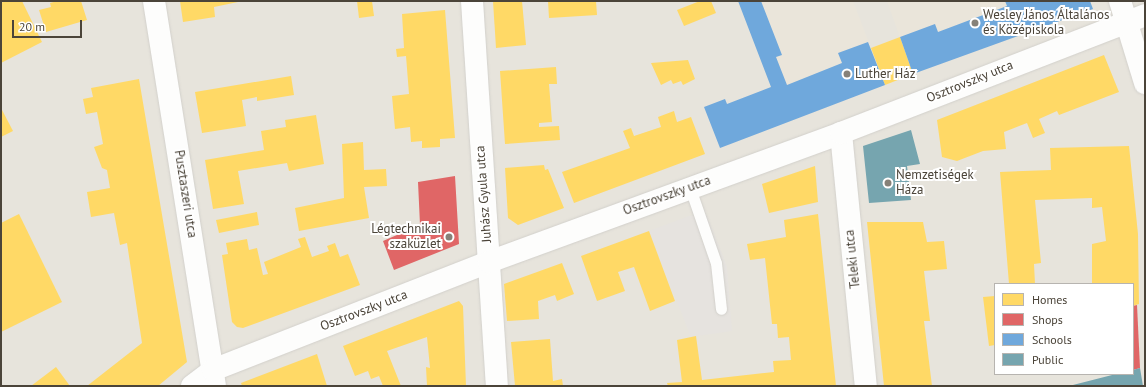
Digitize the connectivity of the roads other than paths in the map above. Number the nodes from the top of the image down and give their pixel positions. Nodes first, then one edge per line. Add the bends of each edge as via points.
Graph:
1 (154, 1) edge
2 (472, 1) edge
3 (1131, 12) edge
4 (1145, 83) edge
5 (841, 133) junction
6 (690, 188) junction
7 (489, 262) junction
8 (721, 309) dead end
9 (214, 378) edge
10 (192, 386) edge
11 (497, 386) edge
12 (866, 386) edge

1 - 9 street, Pusztaszeri utca
2 - 7 street, Juhász Gyula utca
3 - 4 street
3 - 5 street, Osztrovszky utca
5 - 6 street, Osztrovszky utca
5 - 12 street, Teleki utca
6 - 7 street, Osztrovszky utca
6 - 8 lane via 716,263
7 - 9 street, Osztrovszky utca
7 - 11 street, Juhász Gyula utca
9 - 10 street, Osztrovszky utca

